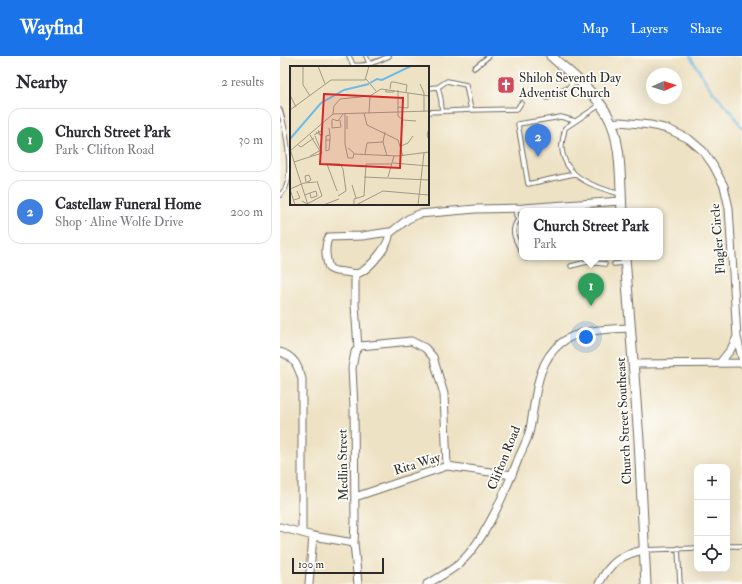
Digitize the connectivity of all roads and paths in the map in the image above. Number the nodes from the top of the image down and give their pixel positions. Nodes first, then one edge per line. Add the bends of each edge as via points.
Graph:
1 (349, 56) edge
2 (366, 56) edge
3 (389, 56) edge
4 (489, 56) edge
5 (551, 56) edge
6 (369, 63) junction
7 (474, 68) dead end
8 (577, 79) junction
9 (438, 87) junction
10 (429, 88) edge
11 (547, 98) dead end
12 (521, 103) dead end
13 (601, 105) junction
14 (280, 110) edge
15 (471, 110) junction
16 (442, 111) junction
17 (429, 112) edge
18 (575, 121) junction
19 (611, 123) junction
20 (574, 174) junction
21 (280, 194) edge
22 (621, 198) junction
23 (516, 208) junction
24 (622, 208) edge
25 (519, 219) edge
26 (519, 221) edge
27 (390, 233) junction
28 (519, 246) edge
29 (626, 260) edge
30 (605, 264) dead end
31 (614, 264) dead end
32 (571, 266) dead end
33 (355, 274) junction
34 (631, 328) junction
35 (737, 337) junction
36 (358, 348) junction
37 (280, 352) edge
38 (742, 358) edge
39 (720, 363) junction
40 (742, 363) edge
41 (634, 364) junction
42 (447, 466) junction
43 (512, 475) junction
44 (355, 497) junction
45 (280, 527) edge
46 (302, 533) junction
47 (313, 536) junction
48 (354, 543) junction
49 (730, 546) edge
50 (742, 546) edge
51 (678, 548) junction
52 (694, 548) edge
53 (644, 550) junction
54 (309, 584) edge
55 (358, 584) edge
56 (427, 584) edge
57 (599, 584) edge
58 (646, 584) edge
59 (680, 584) edge

1 - 6 lane via 353,65
2 - 6 lane
3 - 6 lane
4 - 7 lane
5 - 8 street
8 - 11 lane via 565,89
8 - 13 street
9 - 10 lane
9 - 15 lane via 447,82 466,85
9 - 16 lane
12 - 15 lane via 517,109
13 - 18 lane
13 - 19 street
14 - 21 lane via 288,152 288,170 286,188
15 - 16 lane
16 - 17 lane
18 - 20 lane via 565,128 562,148 565,162
18 - 20 lane via 561,117 518,124 528,184
19 - 22 street via 617,148
19 - 35 street, Flagler Circle via 650,125 668,129 689,138 713,165 724,186 729,208
20 - 22 lane
22 - 23 street
22 - 24 street
23 - 25 lane
23 - 27 street via 419,214
26 - 28 lane via 514,225 514,229
27 - 33 street via 374,261
27 - 33 street via 329,238 329,268
29 - 31 lane
29 - 34 street, Church Street Southeast
30 - 32 lane via 588,262
33 - 36 street
34 - 41 street, Church Street Southeast
34 - 43 street, Clifton Road via 597,330 578,335 561,343 552,352 544,365 537,386 530,431
35 - 38 street, Flagler Circle
35 - 39 street
36 - 42 street via 370,344 410,341 425,348 432,357 444,394
36 - 44 street, Medlin Street via 352,368
37 - 46 street via 294,359 302,379
39 - 40 street
39 - 41 street
41 - 53 street, Church Street Southeast
42 - 43 street, Rita Way
42 - 44 street, Rita Way
43 - 56 street, Clifton Road via 472,550 460,563
44 - 48 street, Medlin Street
45 - 46 street
46 - 47 street
47 - 48 street
47 - 54 street
48 - 55 street, Medlin Street
49 - 50 lane
51 - 52 lane
51 - 53 lane
51 - 59 lane
53 - 57 street via 620,557
53 - 58 street, Church Street Southeast

